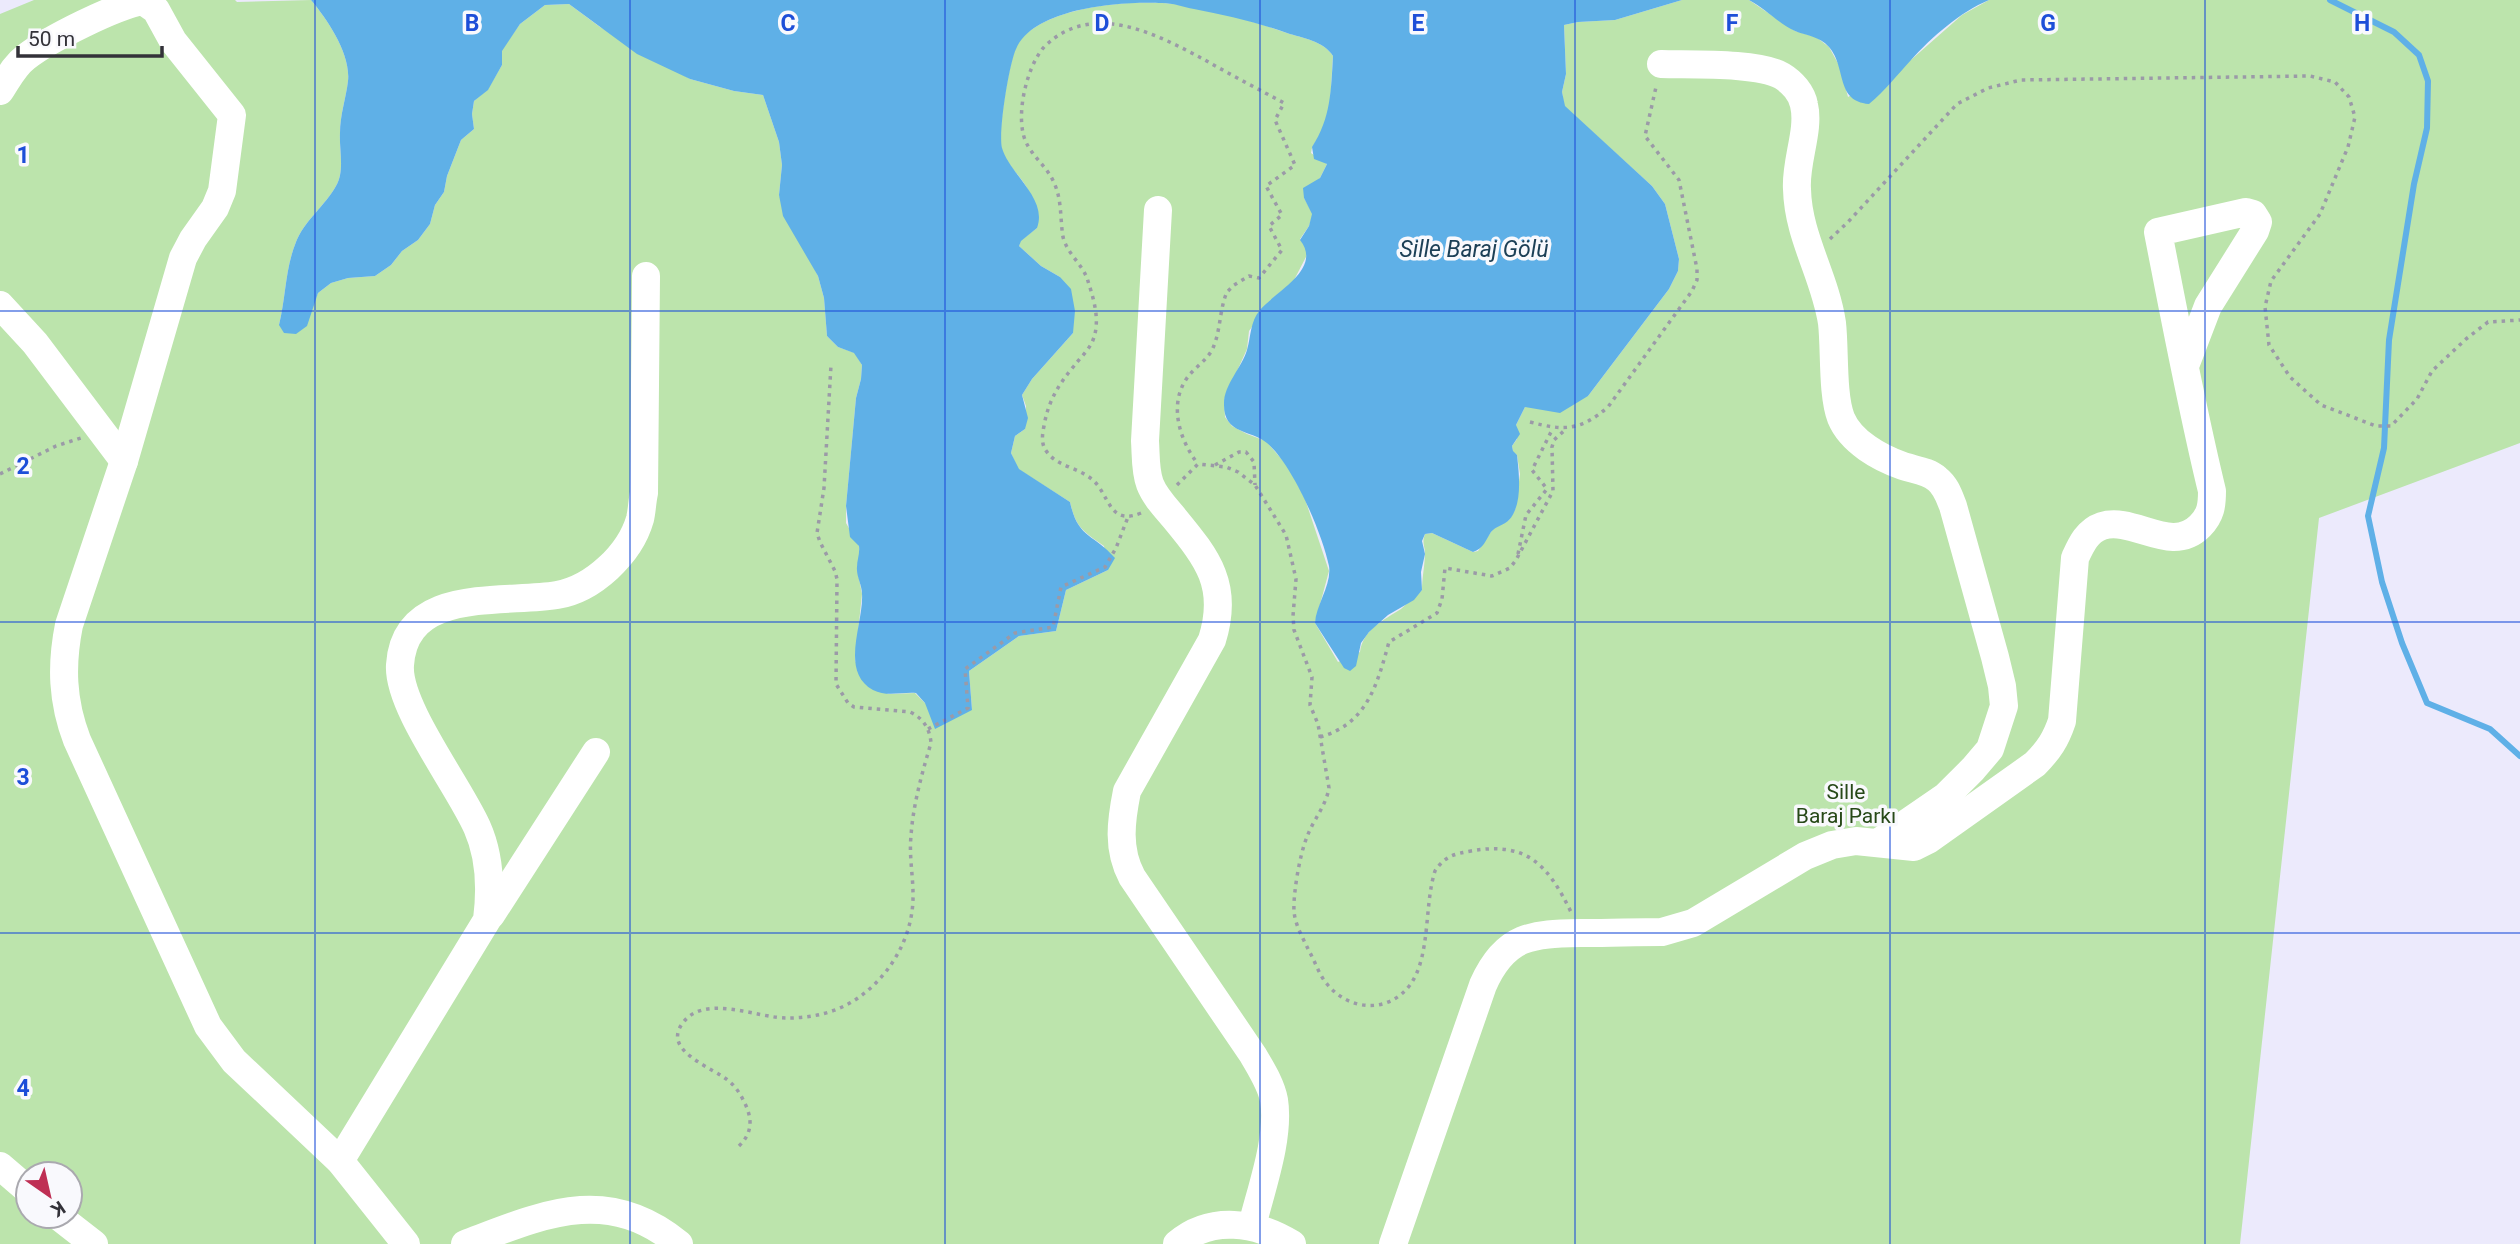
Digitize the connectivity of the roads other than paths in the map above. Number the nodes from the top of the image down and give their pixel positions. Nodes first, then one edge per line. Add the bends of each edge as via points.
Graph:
1 (1661, 64) road end
2 (0, 91) edge
3 (1158, 210) dead end
4 (646, 276) dead end
5 (0, 305) edge
6 (2185, 366) junction
7 (124, 461) junction
8 (596, 752) dead end
9 (1879, 842) junction
10 (487, 920) junction
11 (340, 1161) junction
12 (0, 1166) edge
13 (14, 1178) edge
14 (1252, 1226) junction
15 (76, 1230) edge
16 (94, 1244) edge
17 (406, 1244) edge
18 (465, 1244) edge
19 (679, 1244) edge
20 (1177, 1244) edge
21 (1292, 1244) edge
22 (1393, 1244) edge

1 - 9 street via 1759,70 1781,75 1797,89 1805,122 1797,169 1803,234 1832,322 1841,417 1860,442 1937,478 1948,492 2004,706 1990,749 1946,796
2 - 7 street via 14,69 39,47 125,4 143,1 156,10 173,41 232,115 222,191 183,258
3 - 14 street via 1145,441 1150,485 1212,569 1217,624 1127,791 1122,847 1132,877 1269,1084 1274,1099 1272,1136
4 - 10 street via 644,493 640,520 628,545 606,570 559,595 444,607 419,621 406,641 399,666 416,719 479,830 491,886
5 - 7 street
6 - 6 street via 2208,306 2255,231 2258,222 2253,214 2158,232
6 - 9 street via 2212,491 2212,507 2204,522 2181,537 2116,525 2090,532 2076,558 2062,721 2048,751 1928,840 1914,847
7 - 11 street via 66,637 63,675 69,719 208,1026 234,1061
8 - 10 street
9 - 22 street via 1832,845 1805,856 1678,929 1537,935 1504,952 1490,970
10 - 11 street
11 - 17 street
12 - 13 street
14 - 20 street via 1207,1228
14 - 21 street
15 - 16 street
18 - 19 street via 531,1219 590,1208 646,1222

